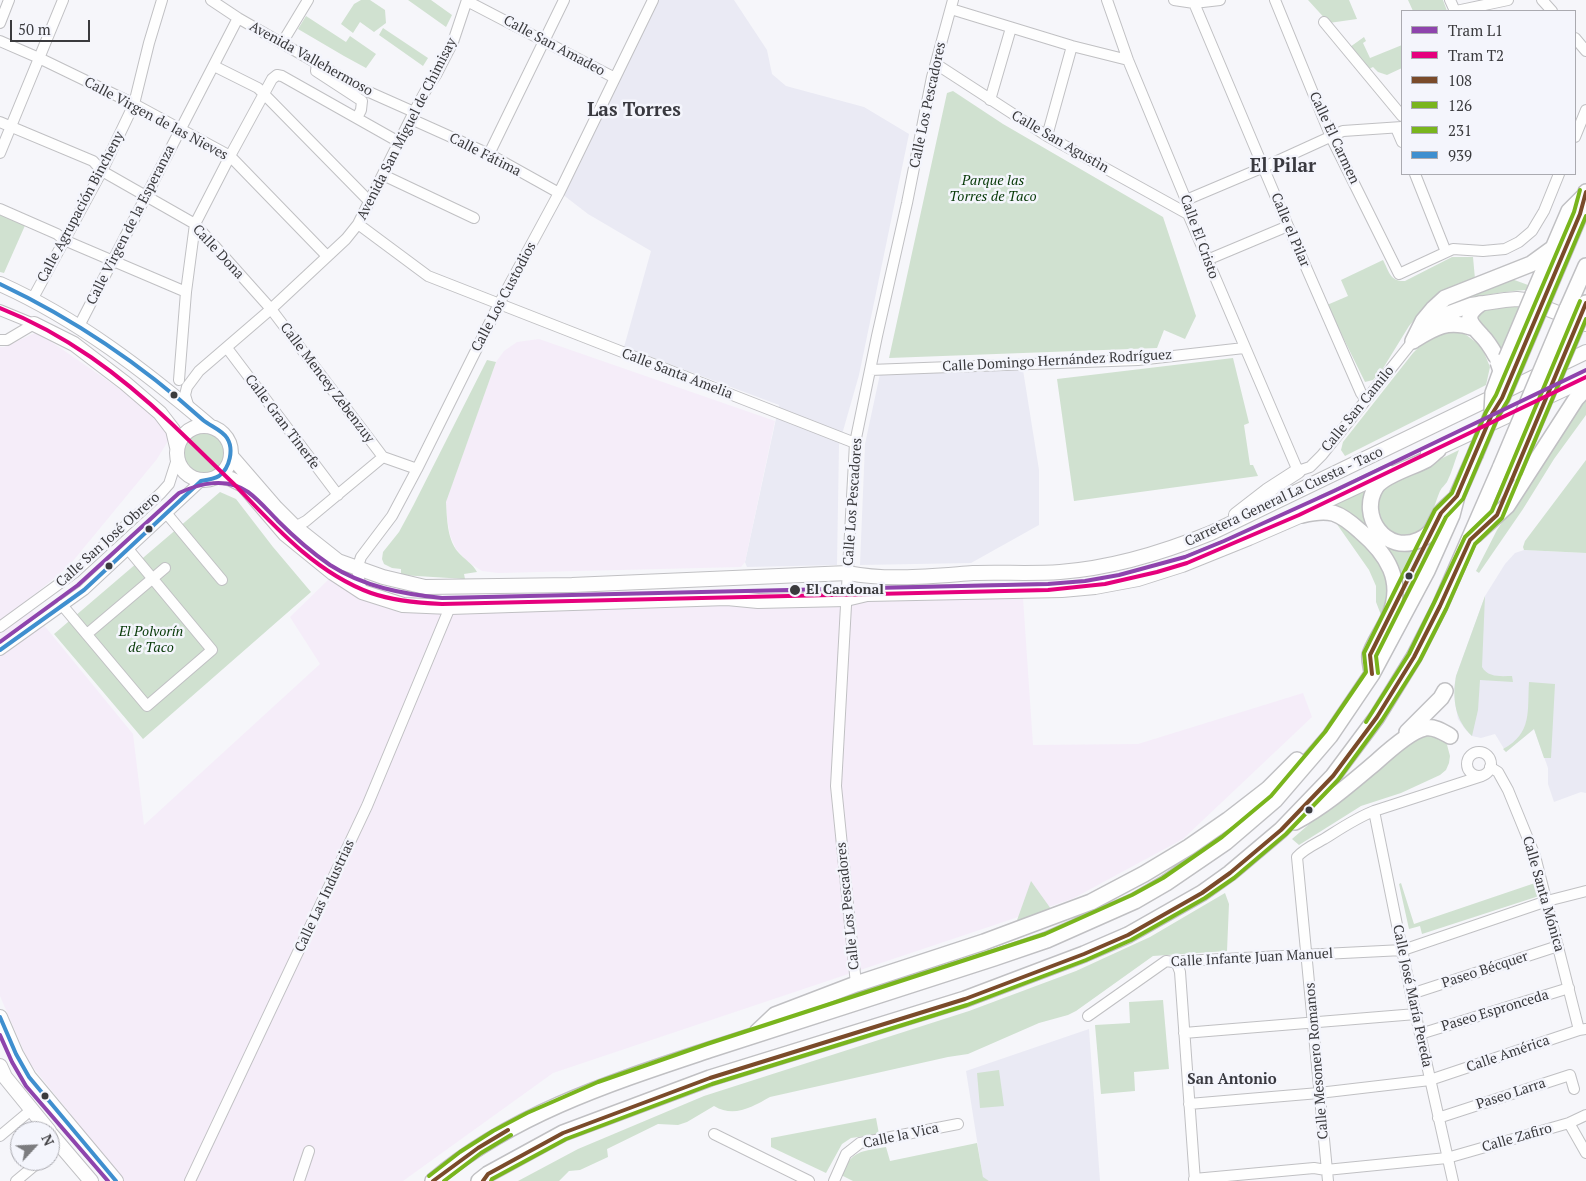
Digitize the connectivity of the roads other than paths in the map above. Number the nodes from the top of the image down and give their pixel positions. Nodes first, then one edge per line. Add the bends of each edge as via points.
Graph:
1 (9, 0) edge
2 (63, 0) edge
3 (162, 0) edge
4 (211, 0) edge
5 (308, 0) edge
6 (467, 0) edge
7 (564, 0) edge
8 (653, 0) edge
9 (1107, 0) edge
10 (1174, 0) edge
11 (1220, 0) edge
12 (1275, 0) edge
13 (1508, 0) edge
14 (1542, 0) edge
15 (1194, 3) junction
16 (952, 5) edge
17 (1461, 10) edge
18 (1551, 10) edge
19 (238, 18) junction
20 (1324, 22) dead end
21 (0, 23) edge
22 (1011, 28) junction
23 (1576, 39) edge
24 (544, 40) junction
25 (0, 42) edge
26 (282, 43) junction
27 (1072, 46) junction
28 (1586, 51) edge
29 (39, 58) junction
30 (1128, 60) junction
31 (317, 63) junction
32 (936, 64) junction
33 (214, 66) junction
34 (615, 78) junction
35 (264, 94) junction
36 (990, 100) junction
37 (134, 104) junction
38 (1586, 109) edge
39 (1401, 115) edge
40 (412, 116) junction
41 (357, 118) junction
42 (0, 122) edge
43 (11, 126) junction
44 (1399, 127) edge
45 (181, 128) junction
46 (1576, 134) edge
47 (1047, 136) junction
48 (1331, 136) junction
49 (400, 142) junction
50 (0, 153) edge
51 (488, 154) junction
52 (230, 156) junction
53 (1264, 167) junction
54 (102, 171) junction
55 (383, 175) junction
56 (1415, 175) edge
57 (1560, 175) edge
58 (559, 193) junction
59 (1585, 194) edge
60 (145, 197) junction
61 (1186, 200) junction
62 (370, 202) junction
63 (0, 209) edge
64 (1188, 214) junction
65 (474, 218) dead end
66 (195, 224) junction
67 (358, 224) junction
68 (1288, 226) junction
69 (64, 240) junction
70 (1553, 248) junction
71 (1446, 252) junction
72 (327, 256) junction
73 (1207, 260) junction
74 (112, 261) junction
75 (1586, 266) edge
76 (0, 284) edge
77 (186, 292) junction
78 (1538, 297) junction
79 (33, 298) junction
80 (499, 304) junction
81 (1480, 304) junction
82 (271, 309) junction
83 (0, 310) edge
84 (1580, 313) edge
85 (34, 324) junction
86 (79, 326) junction
87 (1474, 328) junction
88 (0, 340) edge
89 (1413, 341) junction
90 (227, 348) junction
91 (1244, 348) junction
92 (1586, 352) edge
93 (870, 370) junction
94 (199, 371) junction
95 (1501, 371) junction
96 (1586, 379) edge
97 (179, 380) junction
98 (162, 386) junction
99 (1586, 388) edge
100 (1366, 400) junction
101 (189, 408) junction
102 (1492, 414) junction
103 (211, 427) junction
104 (855, 443) junction
105 (1438, 450) junction
106 (177, 453) junction
107 (231, 456) junction
108 (383, 457) junction
109 (417, 469) junction
110 (1508, 469) junction
111 (1298, 471) junction
112 (219, 476) junction
113 (201, 481) junction
114 (338, 495) junction
115 (1457, 496) junction
116 (255, 499) junction
117 (167, 514) junction
118 (1302, 515) junction
119 (1497, 515) junction
120 (295, 527) junction
121 (1211, 533) junction
122 (1470, 540) junction
123 (128, 550) junction
124 (166, 568) dead end
125 (358, 569) junction
126 (848, 573) junction
127 (153, 578) junction
128 (222, 580) dead end
129 (362, 592) junction
130 (846, 599) junction
131 (62, 605) junction
132 (450, 607) junction
133 (0, 627) edge
134 (87, 634) junction
135 (0, 650) edge
136 (1372, 674) junction
137 (1445, 691) dead end
138 (1330, 736) junction
139 (1450, 736) dead end
140 (1402, 740) junction
141 (1490, 767) junction
142 (1482, 776) junction
143 (1374, 810) junction
144 (1281, 830) junction
145 (1586, 891) edge
146 (1547, 901) junction
147 (1558, 946) junction
148 (1402, 950) junction
149 (1307, 956) junction
150 (1177, 964) junction
151 (856, 984) junction
152 (1569, 988) junction
153 (1411, 994) junction
154 (1416, 1014) junction
155 (1088, 1016) dead end
156 (0, 1017) edge
157 (1313, 1023) junction
158 (1582, 1029) edge
159 (1184, 1033) junction
160 (1420, 1034) junction
161 (754, 1035) junction
162 (2, 1074) edge
163 (1430, 1080) junction
164 (1574, 1089) dead end
165 (1319, 1093) junction
166 (1189, 1104) junction
167 (31, 1110) junction
168 (1586, 1115) edge
169 (1438, 1118) junction
170 (40, 1121) edge
171 (1570, 1123) junction
172 (958, 1124) dead end
173 (714, 1134) dead end
174 (0, 1136) edge
175 (309, 1151) dead end
176 (60, 1153) edge
177 (1586, 1154) edge
178 (1447, 1158) junction
179 (1326, 1170) junction
180 (28, 1171) edge
181 (1260, 1177) edge
182 (483, 1179) edge
183 (88, 1180) edge
184 (1194, 1180) edge
185 (16, 1181) edge
186 (116, 1181) edge
187 (190, 1181) edge
188 (299, 1181) edge
189 (433, 1181) edge
190 (809, 1181) edge
191 (834, 1181) edge
192 (1328, 1181) edge
193 (1452, 1181) edge

1 - 21 street
2 - 29 street
3 - 37 street, Calle Agrupación Bincheny via 148,42
4 - 19 street, Avenida Vallehermoso
5 - 26 street
6 - 24 street, Calle San Amadeo
6 - 40 street, Avenida San Miguel de Chimisay via 453,42
7 - 24 street
8 - 34 street, Calle Los Custodios
9 - 30 street, Calle El Cristo
10 - 15 street
11 - 15 street
12 - 48 street, Calle El Carmen
13 - 17 street
14 - 18 street
15 - 53 street, Calle el Pilar
16 - 22 street
16 - 32 street, Calle Los Pescadores
19 - 26 street, Avenida Vallehermoso
19 - 33 street, Calle Virgen de la Esperanza
20 - 39 street
22 - 27 street
22 - 36 street
23 - 28 street
24 - 34 street, Calle San Amadeo
24 - 51 street
25 - 29 street, Calle Virgen de las Nieves
26 - 31 street, Avenida Vallehermoso
27 - 30 street
27 - 47 street
29 - 37 street, Calle Virgen de las Nieves
29 - 43 street
30 - 61 street, Calle El Cristo
31 - 40 street, Avenida Vallehermoso
31 - 41 street via 316,71 362,101
32 - 36 street, Calle San Agustìn
32 - 93 street, Calle Los Pescadores
33 - 35 street
33 - 45 street, Calle Virgen de la Esperanza
34 - 58 street, Calle Los Custodios
35 - 41 street via 272,79 282,76
35 - 52 street
35 - 62 street
36 - 47 street, Calle San Agustìn
37 - 45 street, Calle Virgen de las Nieves
37 - 54 street, Calle Agrupación Bincheny
38 - 46 street
40 - 49 street, Avenida San Miguel de Chimisay
40 - 51 street, Calle Fátima
41 - 49 street
42 - 43 street, Calle Dona
43 - 50 street
43 - 54 street, Calle Dona via 93,161
44 - 48 street via 1343,131
45 - 52 street, Calle Virgen de las Nieves
45 - 60 street, Calle Virgen de la Esperanza
47 - 64 street, Calle San Agustìn
48 - 53 street
48 - 71 street, Calle El Carmen via 1400,274
49 - 55 street, Avenida San Miguel de Chimisay
51 - 58 street, Calle Fátima
52 - 66 street
52 - 72 street, Calle Virgen de las Nieves
53 - 61 street
53 - 68 street, Calle el Pilar
54 - 60 street, Calle Dona
54 - 69 street, Calle Agrupación Bincheny
55 - 62 street, Avenida San Miguel de Chimisay
55 - 65 street
56 - 71 street
57 - 71 street via 1532,231 1519,242 1505,249 1453,249
58 - 80 street, Calle Los Custodios
59 - 70 highway via 1569,212
59 - 78 highway via 1580,214
60 - 66 street, Calle Dona
60 - 74 street, Calle Virgen de la Esperanza
61 - 64 street, Calle El Cristo
62 - 67 street, Avenida San Miguel de Chimisay
63 - 69 street
64 - 73 street, Calle El Cristo
66 - 77 street
66 - 82 street, Calle Dona
67 - 72 street, Avenida San Miguel de Chimisay
67 - 80 street, Calle Santa Amelia via 428,276
68 - 73 street
68 - 100 street, Calle el Pilar
69 - 74 street
69 - 79 street, Calle Agrupación Bincheny
70 - 78 highway
70 - 89 highway via 1531,264 1446,298 1423,321
72 - 82 street, Avenida San Miguel de Chimisay
73 - 91 street, Calle El Cristo
74 - 77 street
74 - 86 street, Calle Virgen de la Esperanza
75 - 84 highway
76 - 79 main road
77 - 97 street
78 - 95 highway, bridge
78 - 102 highway, bridge via 1502,398
79 - 86 main road
80 - 104 street, Calle Santa Amelia
80 - 109 street, Calle Los Custodios
81 - 84 main road via 1517,299
81 - 87 highway via 1470,315
81 - 89 main road via 1444,315 1429,324
82 - 90 street, Avenida San Miguel de Chimisay
82 - 108 street, Calle Mencey Zebenzuy
83 - 85 street
84 - 110 highway, bridge
85 - 88 street via 7,340
85 - 106 main road via 74,344 160,413 172,430
86 - 98 main road
87 - 89 highway via 1453,323 1441,325
87 - 95 highway, bridge via 1489,344
89 - 100 street, Calle San Camilo
90 - 94 street, Avenida San Miguel de Chimisay
90 - 114 street, Calle Gran Tinerfe
91 - 93 street, Calle Domingo Hernández Rodríguez via 1138,360
91 - 111 street, Calle El Cristo
92 - 121 main road, Carretera General La Cuesta - Taco
93 - 104 street, Calle Los Pescadores
94 - 97 street, Avenida San Miguel de Chimisay
94 - 101 street, Avenida San Miguel de Chimisay via 187,387 185,395
95 - 102 highway, bridge via 1492,393
96 - 105 main road, Carretera General La Cuesta - Taco
97 - 98 street, Avenida San Miguel de Chimisay
98 - 101 main road
99 - 119 highway via 1507,506
100 - 111 street, Calle San Camilo via 1322,455 1310,467
101 - 103 main road
102 - 115 highway, bridge
103 - 106 main road via 199,426 189,430 181,438
103 - 107 main road via 228,439
104 - 126 street, Calle Los Pescadores
105 - 115 highway via 1428,459 1383,480 1376,487 1370,512 1374,524 1390,540 1414,542 1431,533 1441,513
105 - 118 main road, Carretera General La Cuesta - Taco
106 - 113 main road via 186,474
106 - 133 street, Calle San José Obrero via 169,484 161,493 74,573
107 - 112 main road via 227,469
107 - 120 main road, Carretera General La Cuesta - Taco
108 - 109 street
108 - 114 street
109 - 125 street, Calle Los Custodios via 392,516 361,557
110 - 119 highway
110 - 122 highway
111 - 121 main road via 1267,490
112 - 113 main road
112 - 116 main road, Carretera General La Cuesta - Taco via 243,485
113 - 117 street, Calle San José Obrero
114 - 120 street
115 - 136 highway via 1427,571
116 - 125 main road via 326,559 341,569
116 - 129 main road, Carretera General La Cuesta - Taco via 285,534
117 - 123 street, Calle San José Obrero
117 - 128 street
118 - 130 main road, Carretera General La Cuesta - Taco via 1182,566 1095,587 867,594
118 - 136 highway via 1320,511 1348,520 1380,550 1389,564 1395,583 1394,605 1370,655
119 - 122 highway
120 - 125 main road, Carretera General La Cuesta - Taco via 338,561
121 - 126 main road, Carretera General La Cuesta - Taco via 1147,557 1060,572 906,577 866,577
122 - 144 highway via 1418,648 1377,717 1333,776
123 - 127 street
123 - 131 street, Calle San José Obrero via 84,590
124 - 127 street
125 - 126 main road, Carretera General La Cuesta - Taco via 425,587 572,585
125 - 129 street
126 - 130 street, Calle Los Pescadores
127 - 134 street
127 - 134 street via 212,650 148,706
129 - 132 main road, Carretera General La Cuesta - Taco via 403,605
130 - 132 main road, Carretera General La Cuesta - Taco via 758,602 727,598
130 - 151 street, Calle Los Pescadores via 836,786
131 - 134 street
131 - 135 street, Calle San José Obrero
132 - 187 street, Calle Las Industrias via 367,806
136 - 138 highway
137 - 140 highway
138 - 151 highway via 1303,752 1268,789 1228,820 1144,874 1091,902 984,942
138 - 161 highway via 1274,800 1226,842 1135,901 1046,940
139 - 140 highway via 1437,729 1425,728
140 - 144 highway via 1338,794
141 - 142 street
141 - 142 street via 1488,756 1472,754 1468,768 1476,776
141 - 146 street, Calle Santa Mónica via 1498,772 1508,790 1535,856
142 - 143 street
143 - 148 street, Calle José María Pereda
143 - 149 street, Calle Mesonero Romanos via 1298,857
144 - 182 highway via 1202,893 1128,935 965,999 701,1081 562,1133
145 - 146 street, Calle Infante Juan Manuel
146 - 147 street, Calle Santa Mónica
146 - 148 street, Calle Infante Juan Manuel
147 - 152 street, Calle Santa Mónica
147 - 153 street, Paseo Bécquer
148 - 149 street, Calle Infante Juan Manuel
148 - 153 street, Calle José María Pereda
149 - 150 street, Calle Infante Juan Manuel via 1183,961
149 - 157 street, Calle Mesonero Romanos
150 - 155 street, Calle Infante Juan Manuel via 1169,961 1161,964
150 - 159 street
151 - 161 highway via 775,1015
152 - 158 street, Calle Santa Mónica
152 - 160 street, Paseo Espronceda
153 - 154 street, Calle José María Pereda
154 - 157 street
154 - 160 street, Calle José María Pereda
156 - 186 main road via 29,1077
157 - 159 street
157 - 165 street, Calle Mesonero Romanos
158 - 163 street, Calle América
159 - 166 street
160 - 163 street, Calle José María Pereda
161 - 189 highway via 626,1078 552,1109 478,1148
162 - 167 main road
163 - 165 street, Calle América
163 - 169 street, Calle José María Pereda
164 - 169 street, Paseo Larra via 1570,1075
165 - 166 street, Calle América
165 - 179 street, Calle Mesonero Romanos
166 - 184 street
167 - 170 main road
167 - 174 street
168 - 171 street, Calle Zafiro
169 - 178 street, Calle José María Pereda
171 - 177 street
171 - 178 street, Calle Zafiro
172 - 191 street, Calle la Vica via 860,1143 846,1154
173 - 190 street
175 - 188 street
176 - 183 main road
178 - 179 street, Calle Zafiro
178 - 193 street, Calle José María Pereda
179 - 181 street, Calle Zafiro via 1314,1168
179 - 192 street, Calle Mesonero Romanos
180 - 185 street
181 - 184 street, Calle Zafiro

